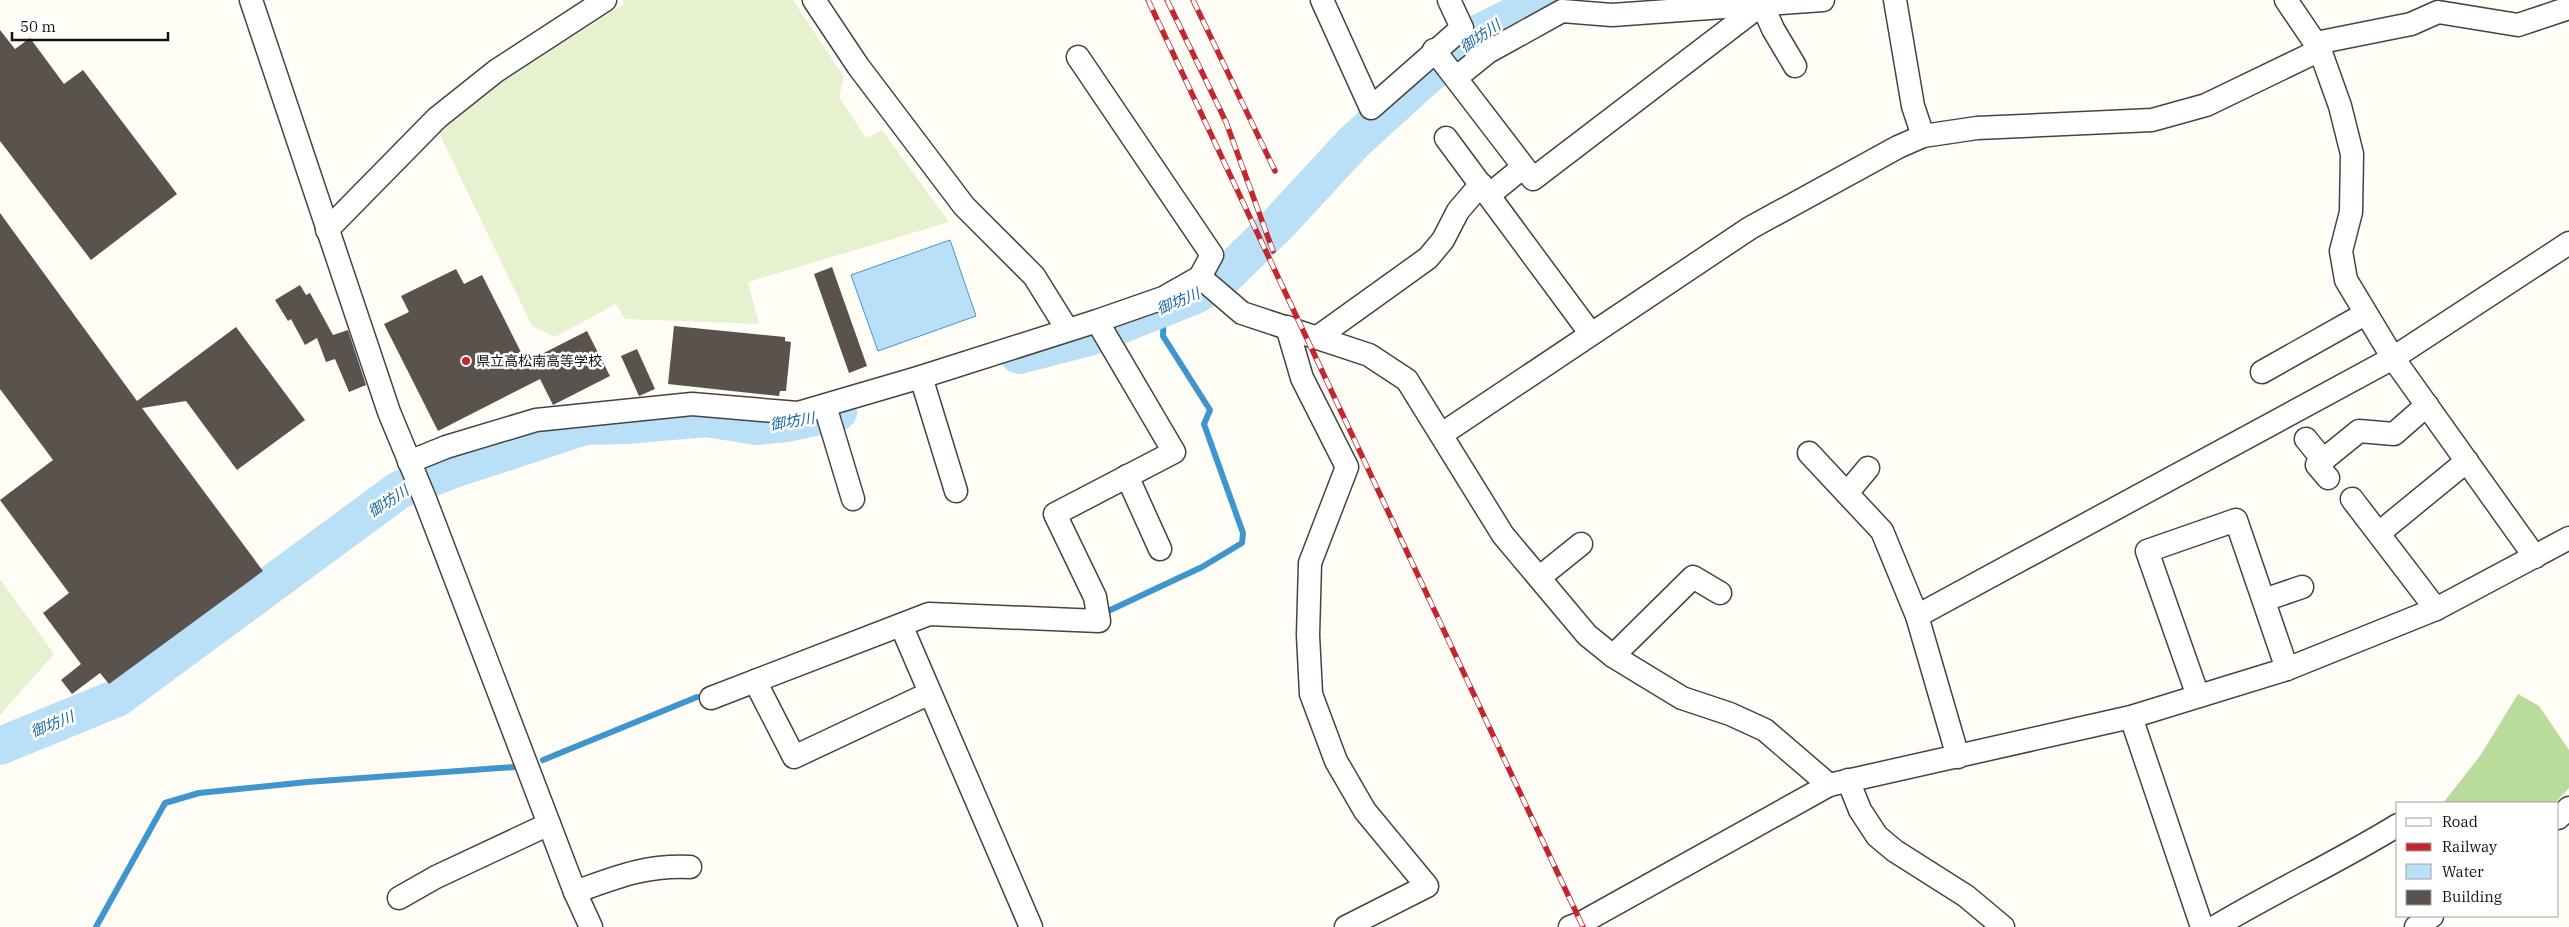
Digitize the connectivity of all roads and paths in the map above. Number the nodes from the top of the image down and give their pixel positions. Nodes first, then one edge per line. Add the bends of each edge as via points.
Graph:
1 (251, 0) edge
2 (606, 0) edge
3 (814, 0) edge
4 (1322, 0) edge
5 (1449, 0) edge
6 (1823, 0) edge
7 (1895, 0) edge
8 (2286, 0) edge
9 (1762, 4) junction
10 (1579, 6) edge
11 (2569, 8) edge
12 (2318, 46) junction
13 (1434, 50) junction
14 (1078, 57) dead end
15 (1796, 66) dead end
16 (1454, 74) junction
17 (1923, 136) junction
18 (1446, 138) dead end
19 (1522, 168) junction
20 (1485, 189) junction
21 (327, 230) junction
22 (2569, 243) edge
23 (1205, 282) junction
24 (2365, 314) junction
25 (1287, 327) junction
26 (1066, 329) junction
27 (1101, 330) junction
28 (1591, 334) junction
29 (1318, 337) junction
30 (2393, 358) junction
31 (2262, 372) dead end
32 (923, 384) junction
33 (2427, 405) junction
34 (826, 406) junction
35 (1442, 434) junction
36 (2306, 439) dead end
37 (1810, 453) dead end
38 (2467, 461) junction
39 (410, 464) junction
40 (1868, 468) dead end
41 (1127, 476) junction
42 (956, 491) dead end
43 (1847, 492) junction
44 (853, 499) dead end
45 (2352, 499) dead end
46 (2379, 533) junction
47 (2569, 538) edge
48 (1581, 544) dead end
49 (1160, 549) dead end
50 (2535, 557) junction
51 (1540, 578) junction
52 (2302, 587) dead end
53 (1720, 592) dead end
54 (2264, 600) junction
55 (2436, 609) junction
56 (1917, 616) junction
57 (901, 625) junction
58 (1613, 656) junction
59 (2287, 669) junction
60 (755, 681) junction
61 (930, 693) junction
62 (2198, 696) junction
63 (711, 698) dead end
64 (2131, 717) junction
65 (1958, 757) junction
66 (1839, 783) junction
67 (2569, 808) edge
68 (2559, 817) edge
69 (549, 824) junction
70 (2396, 826) edge
71 (690, 867) dead end
72 (575, 892) junction
73 (400, 898) dead end
74 (2431, 917) edge
75 (591, 927) edge
76 (1031, 927) edge
77 (1346, 927) edge
78 (1570, 927) edge
79 (2004, 927) edge
80 (2202, 927) edge
81 (2215, 927) edge
82 (2416, 927) edge

1 - 21 street
2 - 21 street via 496,71 437,118
3 - 26 street via 858,66 964,206 1034,276
4 - 13 street via 1371,108
5 - 13 street via 1462,28
6 - 9 street
7 - 17 street via 1912,106
8 - 12 street
9 - 10 street via 1612,15
9 - 15 street
9 - 19 street via 1533,179
10 - 16 street via 1528,28
11 - 12 street via 2518,25 2438,12 2411,24
12 - 17 street via 2206,105 2152,120 1977,128
12 - 24 street via 2340,106 2352,154 2351,212 2341,251 2346,280
13 - 16 street
14 - 23 street via 1212,255
16 - 19 street
17 - 28 street via 1750,228
18 - 20 street
19 - 20 street
20 - 28 street
20 - 29 street via 1458,211 1443,240 1428,258
21 - 39 street
22 - 30 street
23 - 25 street via 1242,313
23 - 27 street via 1163,298
24 - 30 street
24 - 31 street
25 - 29 street
25 - 77 street via 1302,378 1347,467 1310,563 1308,635 1311,694 1336,762 1365,812 1427,886
26 - 27 street
26 - 32 street
27 - 41 street via 1174,452
28 - 35 street
29 - 35 street via 1369,355 1408,380
30 - 33 street
30 - 56 street
32 - 34 street
32 - 42 street
33 - 36 street via 2394,434 2359,431 2326,469
33 - 38 street
34 - 39 street via 798,413 692,404 536,420 446,447
34 - 44 street
35 - 51 street via 1503,535
37 - 43 street
38 - 46 street
38 - 50 street
39 - 69 street
40 - 43 street
41 - 49 street
41 - 57 street via 1055,514 1095,597 1099,621 929,614
43 - 56 street via 1882,531
45 - 46 street
46 - 55 street
47 - 50 street
48 - 51 street
50 - 55 street
51 - 58 street via 1587,636
52 - 54 street
53 - 58 street via 1693,577
54 - 59 street
54 - 62 street via 2236,520 2147,551
55 - 59 street
56 - 65 street
57 - 60 street
57 - 61 street
58 - 66 street via 1682,698 1765,730
59 - 62 street
60 - 61 street via 794,757
60 - 63 street
61 - 76 street
62 - 64 street
64 - 65 street
64 - 80 street
65 - 66 street
66 - 78 street
66 - 79 street via 1878,836 1966,896
67 - 68 street
69 - 72 street
69 - 73 street via 436,877
70 - 81 street
71 - 72 street via 663,866 629,872
72 - 75 street
74 - 82 street

